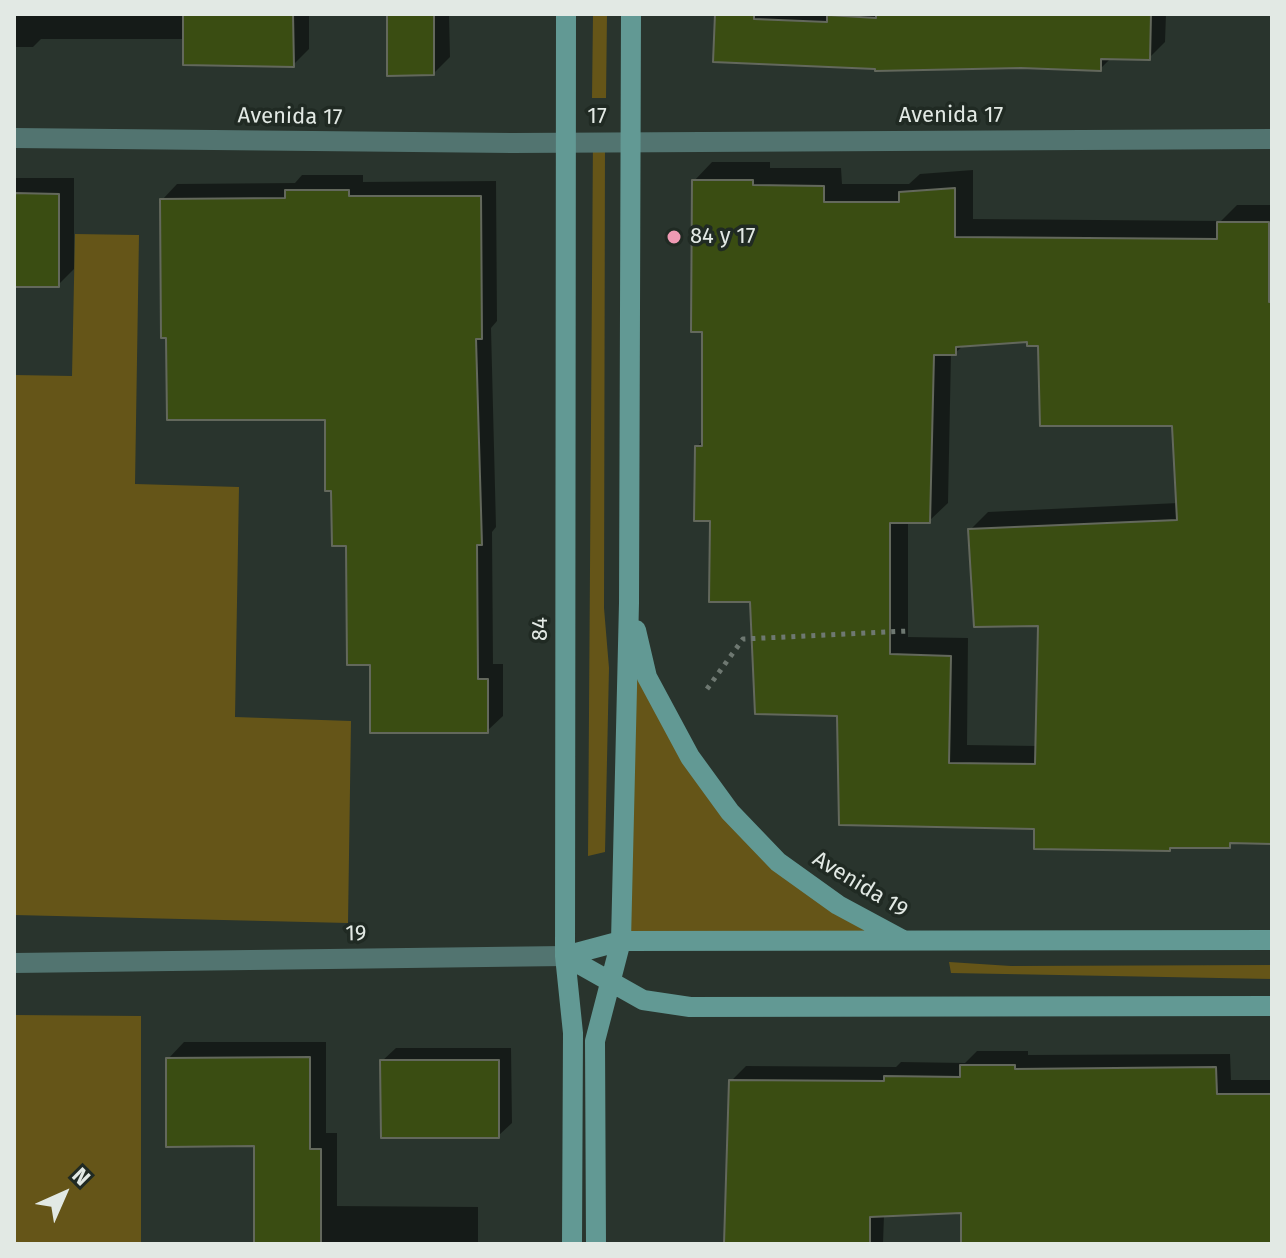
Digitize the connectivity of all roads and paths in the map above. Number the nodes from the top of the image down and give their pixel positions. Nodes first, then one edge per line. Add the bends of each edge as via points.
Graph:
1 (566, 14) edge
2 (631, 14) edge
3 (14, 138) edge
4 (1272, 139) edge
5 (630, 141) junction
6 (565, 142) junction
7 (629, 603) junction
8 (908, 631) dead end
9 (707, 689) dead end
10 (1272, 940) edge
11 (621, 941) junction
12 (906, 942) junction
13 (565, 956) junction
14 (14, 963) edge
15 (610, 982) junction
16 (1272, 1006) edge
17 (572, 1244) edge
18 (596, 1244) edge

1 - 6 main road, 84
2 - 5 main road
3 - 6 street, Avenida 17
4 - 5 street, Avenida 17
5 - 6 street, 17
5 - 7 main road
6 - 13 main road, 84
7 - 11 main road
7 - 12 main road, Avenida 19 via 647,677 690,757 730,812 778,862 838,905
8 - 9 path via 743,639
10 - 12 main road, Avenida 19
11 - 12 main road
11 - 13 main road
11 - 15 main road
13 - 14 street, 19
13 - 15 main road
13 - 17 main road, 84 via 573,1033
15 - 16 main road via 643,1000 690,1007
15 - 18 main road via 595,1041

